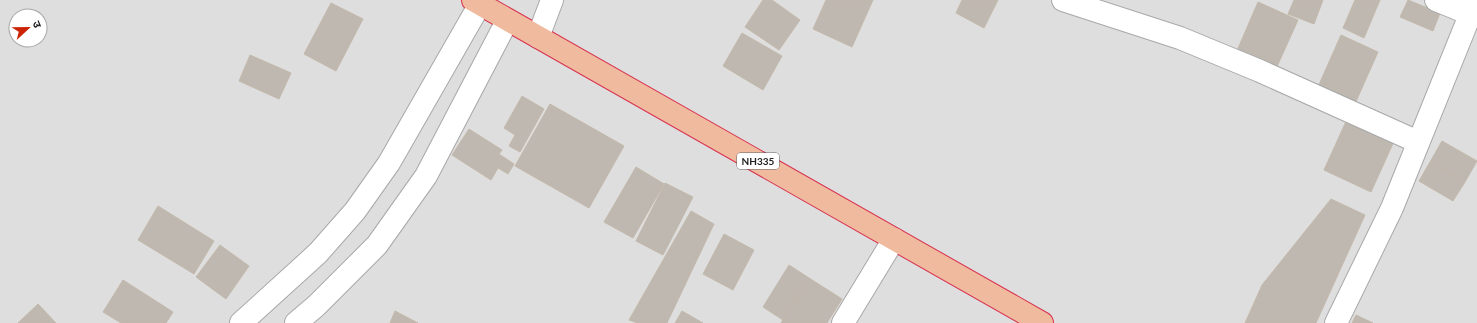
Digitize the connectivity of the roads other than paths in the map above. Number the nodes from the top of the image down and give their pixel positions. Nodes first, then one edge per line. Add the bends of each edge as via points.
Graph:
1 (552, 0) edge
2 (1063, 0) edge
3 (1436, 0) edge
4 (476, 2) edge
5 (1473, 7) edge
6 (507, 20) junction
7 (538, 37) junction
8 (1418, 142) junction
9 (894, 239) junction
10 (241, 323) edge
11 (296, 323) edge
12 (842, 323) edge
13 (1042, 323) edge
14 (1336, 323) edge

1 - 7 street
2 - 8 street via 1180,38
3 - 5 street
4 - 6 highway, NH335
4 - 10 street via 389,163 356,211 318,252
5 - 8 street
6 - 7 highway, NH335
6 - 11 street via 426,176 377,245
7 - 9 highway, NH335
8 - 14 street via 1392,208
9 - 12 street
9 - 13 highway, NH335

